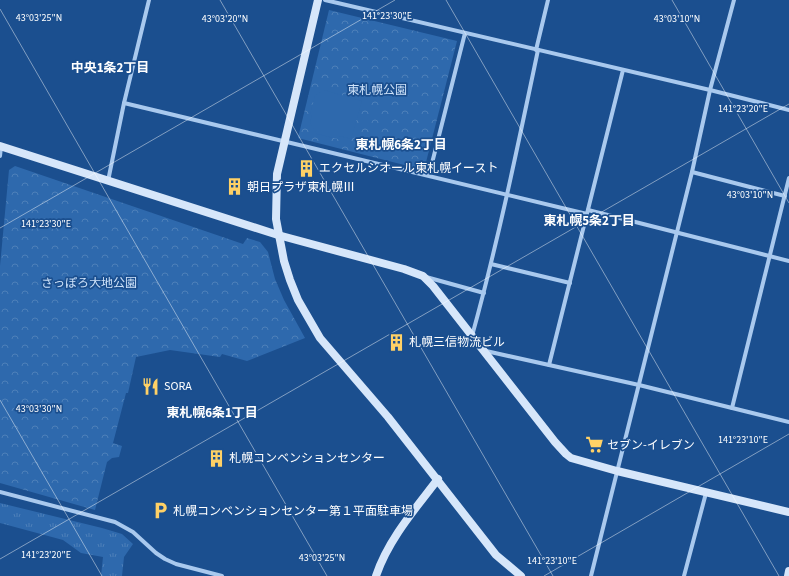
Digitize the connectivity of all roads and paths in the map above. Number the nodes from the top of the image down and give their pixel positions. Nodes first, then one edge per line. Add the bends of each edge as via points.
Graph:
1 (149, 0) edge
2 (318, 0) edge
3 (325, 0) edge
4 (548, 0) edge
5 (734, 0) edge
6 (466, 33) junction
7 (537, 50) junction
8 (623, 70) junction
9 (710, 90) junction
10 (124, 103) junction
11 (789, 110) edge
12 (285, 140) junction
13 (0, 147) edge
14 (0, 156) edge
15 (692, 172) junction
16 (429, 175) junction
17 (789, 178) edge
18 (108, 181) junction
19 (507, 194) junction
20 (785, 196) junction
21 (588, 212) junction
22 (676, 233) junction
23 (278, 235) junction
24 (770, 256) junction
25 (789, 261) edge
26 (491, 264) junction
27 (423, 276) junction
28 (570, 284) junction
29 (484, 293) junction
30 (472, 336) junction
31 (483, 350) junction
32 (549, 365) junction
33 (639, 385) junction
34 (732, 408) junction
35 (789, 422) edge
36 (618, 471) junction
37 (438, 479) junction
38 (0, 492) edge
39 (706, 492) junction
40 (789, 512) edge
41 (789, 571) edge
42 (222, 576) edge
43 (376, 576) edge
44 (521, 576) edge
45 (591, 576) edge
46 (684, 576) edge
47 (788, 576) edge

1 - 10 street
2 - 12 street
3 - 6 street
4 - 7 street
5 - 9 street
6 - 7 street
6 - 16 street
7 - 8 street
7 - 19 street
8 - 9 street
8 - 21 street
9 - 11 street
9 - 15 street
10 - 12 street
10 - 18 street
12 - 16 street
12 - 23 street via 277,174
13 - 14 street
13 - 18 street
15 - 20 street
15 - 22 street
16 - 19 street
17 - 20 street
18 - 23 street
19 - 21 street
19 - 26 street
20 - 24 street
21 - 22 street
21 - 28 street
22 - 24 street
22 - 33 street
23 - 27 street
23 - 37 street via 295,294 308,320 320,338
24 - 25 street
24 - 34 street
26 - 28 street
26 - 29 street
27 - 29 street
27 - 30 street
28 - 32 street
29 - 30 street
30 - 31 street
31 - 32 street
31 - 36 street via 566,454 571,458
32 - 33 street
33 - 34 street
33 - 36 street
34 - 35 street
36 - 39 street
36 - 45 street
37 - 43 street via 400,531
37 - 44 street via 496,555
38 - 42 street via 115,522 134,532 165,559
39 - 40 street
39 - 46 street
41 - 47 street

